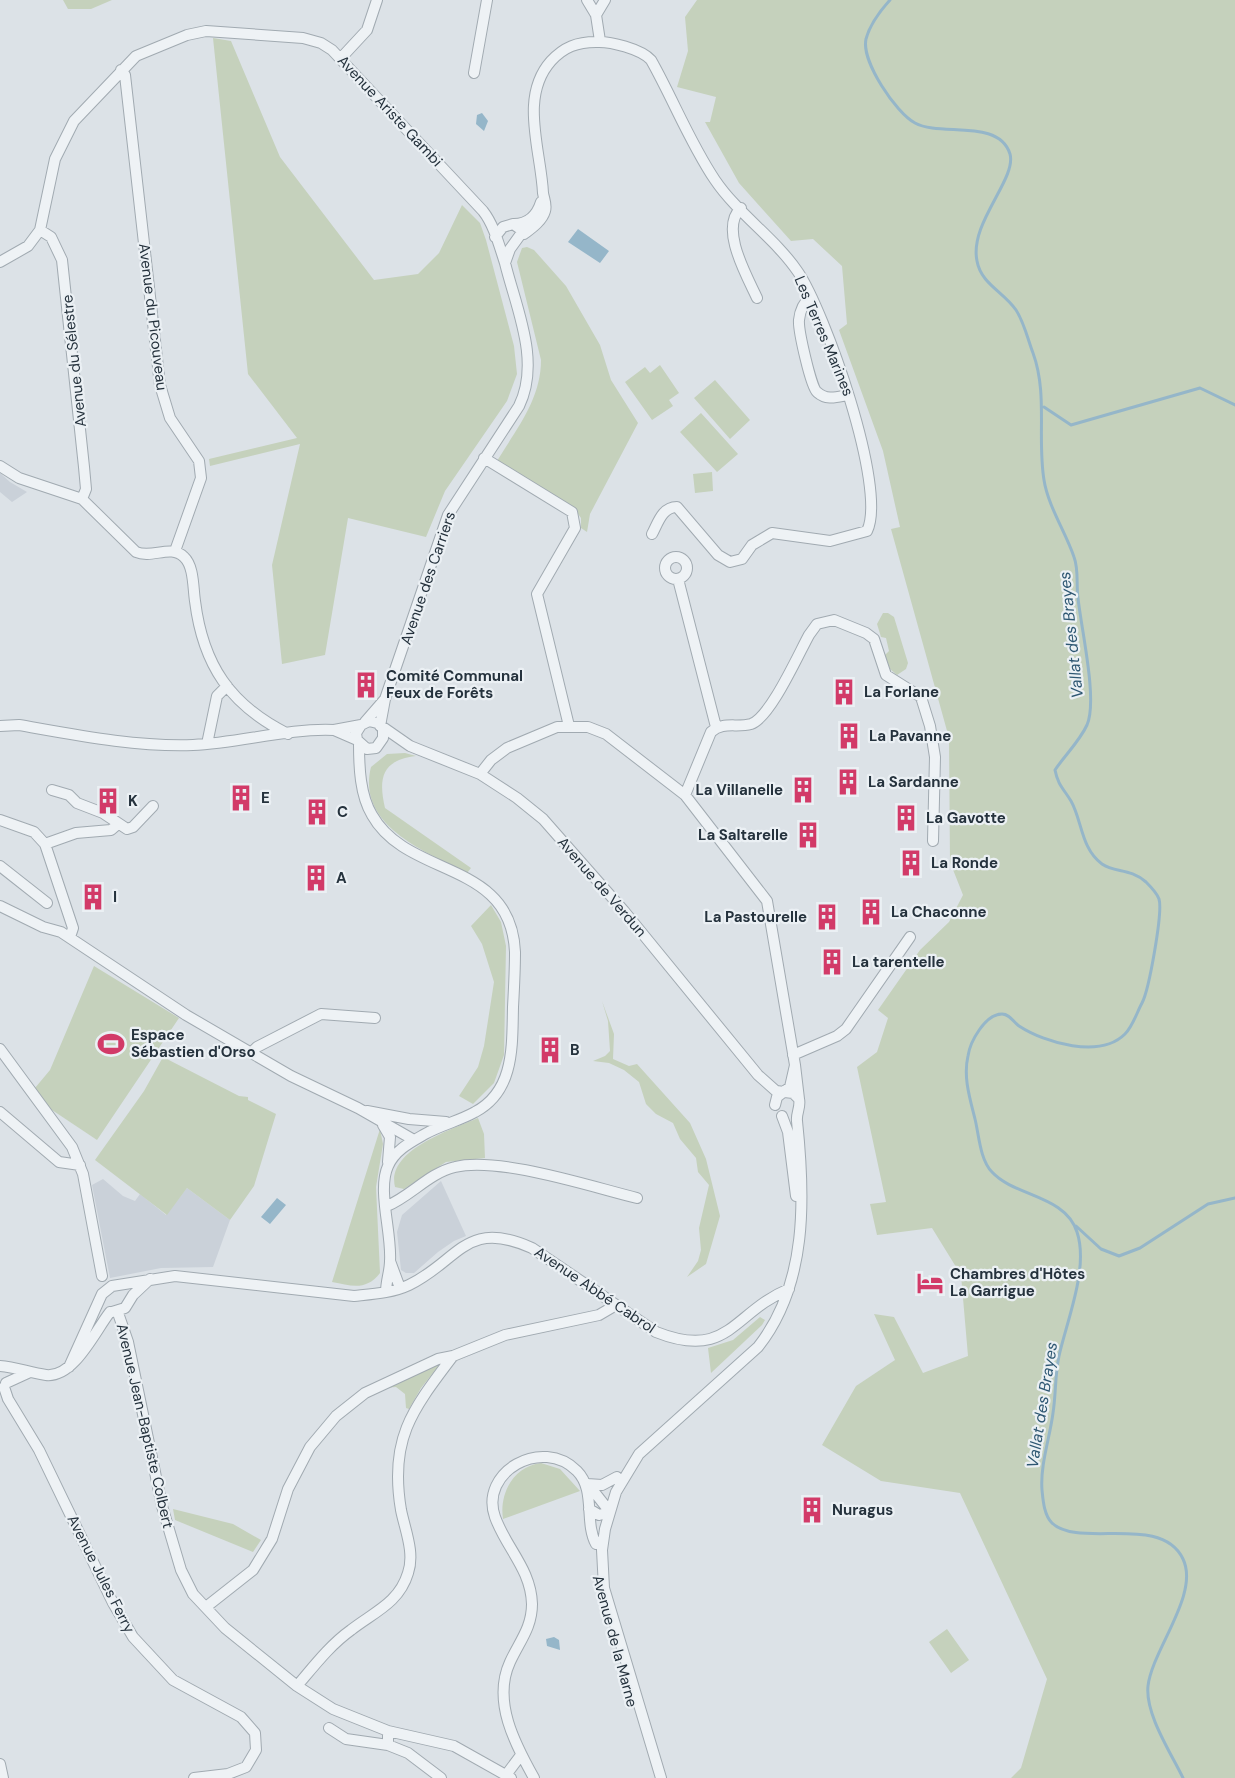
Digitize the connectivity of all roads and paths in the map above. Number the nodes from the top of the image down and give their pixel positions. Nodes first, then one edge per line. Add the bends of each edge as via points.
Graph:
1 (377, 0) edge
2 (487, 0) edge
3 (587, 0) edge
4 (605, 0) edge
5 (596, 15) junction
6 (600, 41) junction
7 (341, 58) junction
8 (121, 70) junction
9 (474, 73) dead end
10 (543, 193) junction
11 (741, 208) junction
12 (513, 224) junction
13 (40, 230) junction
14 (524, 234) junction
15 (496, 240) junction
16 (513, 245) junction
17 (0, 262) edge
18 (505, 263) junction
19 (811, 296) junction
20 (757, 298) dead end
21 (848, 395) junction
22 (484, 458) junction
23 (0, 466) edge
24 (82, 500) junction
25 (652, 534) dead end
26 (175, 551) junction
27 (678, 579) dead end
28 (227, 686) junction
29 (385, 699) junction
30 (363, 724) junction
31 (0, 726) edge
32 (569, 726) junction
33 (716, 727) junction
34 (381, 728) junction
35 (334, 730) junction
36 (288, 734) junction
37 (358, 742) junction
38 (207, 744) junction
39 (410, 746) junction
40 (377, 747) junction
41 (480, 774) junction
42 (361, 775) junction
43 (52, 790) dead end
44 (686, 795) junction
45 (153, 806) dead end
46 (0, 820) edge
47 (118, 824) junction
48 (933, 842) dead end
49 (45, 844) junction
50 (0, 866) edge
51 (47, 903) dead end
52 (0, 906) edge
53 (70, 937) junction
54 (910, 938) dead end
55 (375, 1017) dead end
56 (0, 1049) edge
57 (251, 1053) junction
58 (794, 1060) junction
59 (758, 1075) junction
60 (784, 1092) junction
61 (800, 1099) junction
62 (775, 1105) junction
63 (358, 1108) junction
64 (0, 1112) edge
65 (798, 1112) junction
66 (393, 1116) junction
67 (782, 1116) junction
68 (451, 1122) junction
69 (383, 1125) junction
70 (414, 1140) junction
71 (80, 1165) junction
72 (388, 1165) junction
73 (637, 1198) dead end
74 (387, 1206) junction
75 (800, 1223) junction
76 (390, 1261) junction
77 (102, 1276) junction
78 (150, 1279) junction
79 (117, 1286) junction
80 (400, 1288) junction
81 (789, 1289) junction
82 (386, 1292) junction
83 (102, 1297) junction
84 (128, 1301) junction
85 (616, 1305) junction
86 (114, 1312) junction
87 (775, 1318) junction
88 (746, 1319) junction
89 (99, 1326) junction
90 (124, 1330) junction
91 (453, 1356) junction
92 (0, 1366) edge
93 (69, 1366) junction
94 (30, 1372) junction
95 (3, 1387) edge
96 (617, 1477) junction
97 (586, 1484) junction
98 (589, 1509) junction
99 (606, 1510) junction
100 (596, 1544) junction
101 (206, 1607) junction
102 (297, 1686) junction
103 (329, 1728) dead end
104 (388, 1731) junction
105 (388, 1745) junction
106 (521, 1755) junction
107 (0, 1764) edge
108 (509, 1777) edge
109 (3, 1778) edge
110 (194, 1778) edge
111 (441, 1778) edge
112 (534, 1778) edge
113 (655, 1778) edge
114 (661, 1778) edge

1 - 7 street via 367,30
2 - 9 street
3 - 5 street
4 - 5 street
5 - 6 street
6 - 10 street, Les Terres Marines via 574,44 560,51 536,82 533,103
6 - 11 street, Les Terres Marines via 649,56 708,169
7 - 8 street, Avenue Ariste Gambi via 321,43 303,38 206,31 141,53
7 - 15 street, Avenue Ariste Gambi via 483,211
8 - 13 street, Avenue Ariste Gambi via 74,121 55,159
8 - 26 street, Avenue du Picouveau via 125,75 160,385 170,418 201,467 201,478
10 - 12 street via 535,214 522,224
10 - 14 street, Les Terres Marines via 544,212
11 - 19 street, Les Terres Marines via 796,270
11 - 20 street via 731,228 741,264
12 - 14 street
12 - 15 street via 502,227
13 - 17 street via 28,246
13 - 24 street, Avenue du Sélestre via 51,237 62,260 86,489
14 - 16 street
15 - 16 street via 505,248
15 - 18 street, Avenue des Carriers
16 - 18 street
18 - 22 street, Avenue des Carriers via 530,375 519,406
19 - 21 street, Les Terres Marines
19 - 21 street via 802,307 799,324 814,388 834,399
21 - 25 street, Les Terres Marines via 867,457 872,509 867,531 830,541 772,533 752,545 742,559 730,562 718,555 677,507 664,512
22 - 29 street, Avenue des Carriers via 448,515
22 - 32 street via 572,512 575,520 575,528 537,594
23 - 24 street via 19,478
24 - 26 street via 136,552 148,555
26 - 28 street via 190,567 202,641
27 - 33 street
28 - 36 street via 248,711
28 - 38 street via 217,696
29 - 30 street, Avenue des Carriers
29 - 34 street, Avenue des Carriers
30 - 34 street via 373,722
30 - 35 street
30 - 37 street via 356,733
31 - 38 street via 19,725 141,744
32 - 41 street via 557,727 501,751
32 - 44 street via 588,727 606,734
33 - 44 street via 707,738
33 - 48 street via 751,724 764,715 817,624 834,620 866,633 874,639 886,675 921,698 924,707 934,757
34 - 39 street, Avenue de Verdun
34 - 40 street via 384,738
35 - 36 street
35 - 37 street
36 - 38 street
37 - 40 street via 367,749
37 - 42 street
39 - 40 street, Avenue de Verdun
39 - 41 street, Avenue de Verdun
40 - 42 street
41 - 59 street, Avenue de Verdun via 543,819 624,910
42 - 68 street via 371,813 389,837 473,880 497,901 511,927 515,951 512,1056 508,1072 488,1102 476,1112
43 - 47 street via 69,795
44 - 58 street via 767,901
45 - 47 street via 130,829
46 - 49 street via 34,832
47 - 49 street via 111,830 76,833
49 - 53 street via 73,927
50 - 51 street
52 - 53 street
53 - 57 street via 186,1015
54 - 58 street via 846,1029
55 - 57 street via 321,1014
56 - 71 street via 72,1147
57 - 63 street
58 - 60 street via 790,1087
58 - 61 street
59 - 60 street, Avenue de Verdun via 772,1088
59 - 62 street, Avenue de Verdun
60 - 61 street
60 - 62 street
61 - 65 street
62 - 67 street
63 - 66 street
63 - 69 street
64 - 71 street via 59,1162
65 - 67 street via 791,1117
65 - 75 street
66 - 68 street
66 - 70 street via 403,1122
67 - 75 street via 788,1132
68 - 70 street
69 - 70 street
69 - 72 street via 390,1137
70 - 72 street
71 - 77 street
72 - 74 street
73 - 74 street via 490,1164 455,1167 428,1179
74 - 76 street
75 - 81 street
76 - 80 street
76 - 82 street
77 - 79 street
77 - 83 street
78 - 79 street, Avenue Abbé Cabrol
78 - 82 street, Avenue Abbé Cabrol via 175,1276 354,1296
78 - 84 street
79 - 83 street via 108,1287
79 - 84 street via 125,1290
80 - 82 street, Avenue Abbé Cabrol
80 - 85 street, Avenue Abbé Cabrol via 419,1280 456,1249 495,1238 515,1240 532,1248
81 - 87 street, Avenue de la Marne
81 - 88 street, Avenue Abbé Cabrol
83 - 86 street via 104,1307
83 - 93 street
84 - 86 street via 125,1308
85 - 88 street, Avenue Abbé Cabrol via 656,1332 678,1341 714,1338
85 - 91 street via 599,1315 505,1335
86 - 89 street
86 - 90 street, Avenue Jean-Baptiste Colbert
87 - 88 street via 760,1313
87 - 96 street, Avenue de la Marne via 640,1443
87 - 99 street, Avenue de la Marne via 758,1347 639,1454
89 - 90 street via 112,1325
89 - 93 street via 82,1354
90 - 101 street, Avenue Jean-Baptiste Colbert via 162,1506 181,1570
91 - 101 street via 391,1379 336,1416 298,1467 264,1554 253,1570
91 - 102 street via 406,1424 400,1445 397,1480 411,1553 402,1587 382,1610 329,1648
92 - 94 street
92 - 95 street, Avenue Jules Ferry via 5,1373
93 - 94 street via 54,1375
94 - 95 street
95 - 110 street, Avenue Jules Ferry via 136,1642 173,1680 241,1717 255,1733 256,1750 246,1767 228,1774
96 - 97 street via 602,1485
96 - 99 street, Avenue de la Marne
97 - 98 street
97 - 99 street
97 - 106 street via 577,1471 562,1461 536,1455 508,1470 494,1497 494,1516 522,1566 532,1604 531,1621 502,1686 504,1707
98 - 99 street via 595,1514
98 - 100 street
99 - 100 street, Avenue de la Marne
99 - 114 street, Avenue de la Marne via 604,1588
100 - 113 street, Avenue de la Marne via 598,1588
101 - 102 street, Avenue Jean-Baptiste Colbert via 225,1628
102 - 104 street, Avenue Jean-Baptiste Colbert via 333,1709
103 - 105 street via 346,1739
104 - 105 street
104 - 108 street, Avenue Jean-Baptiste Colbert via 454,1746
105 - 111 street via 408,1753
106 - 108 street
106 - 112 street
107 - 109 street

